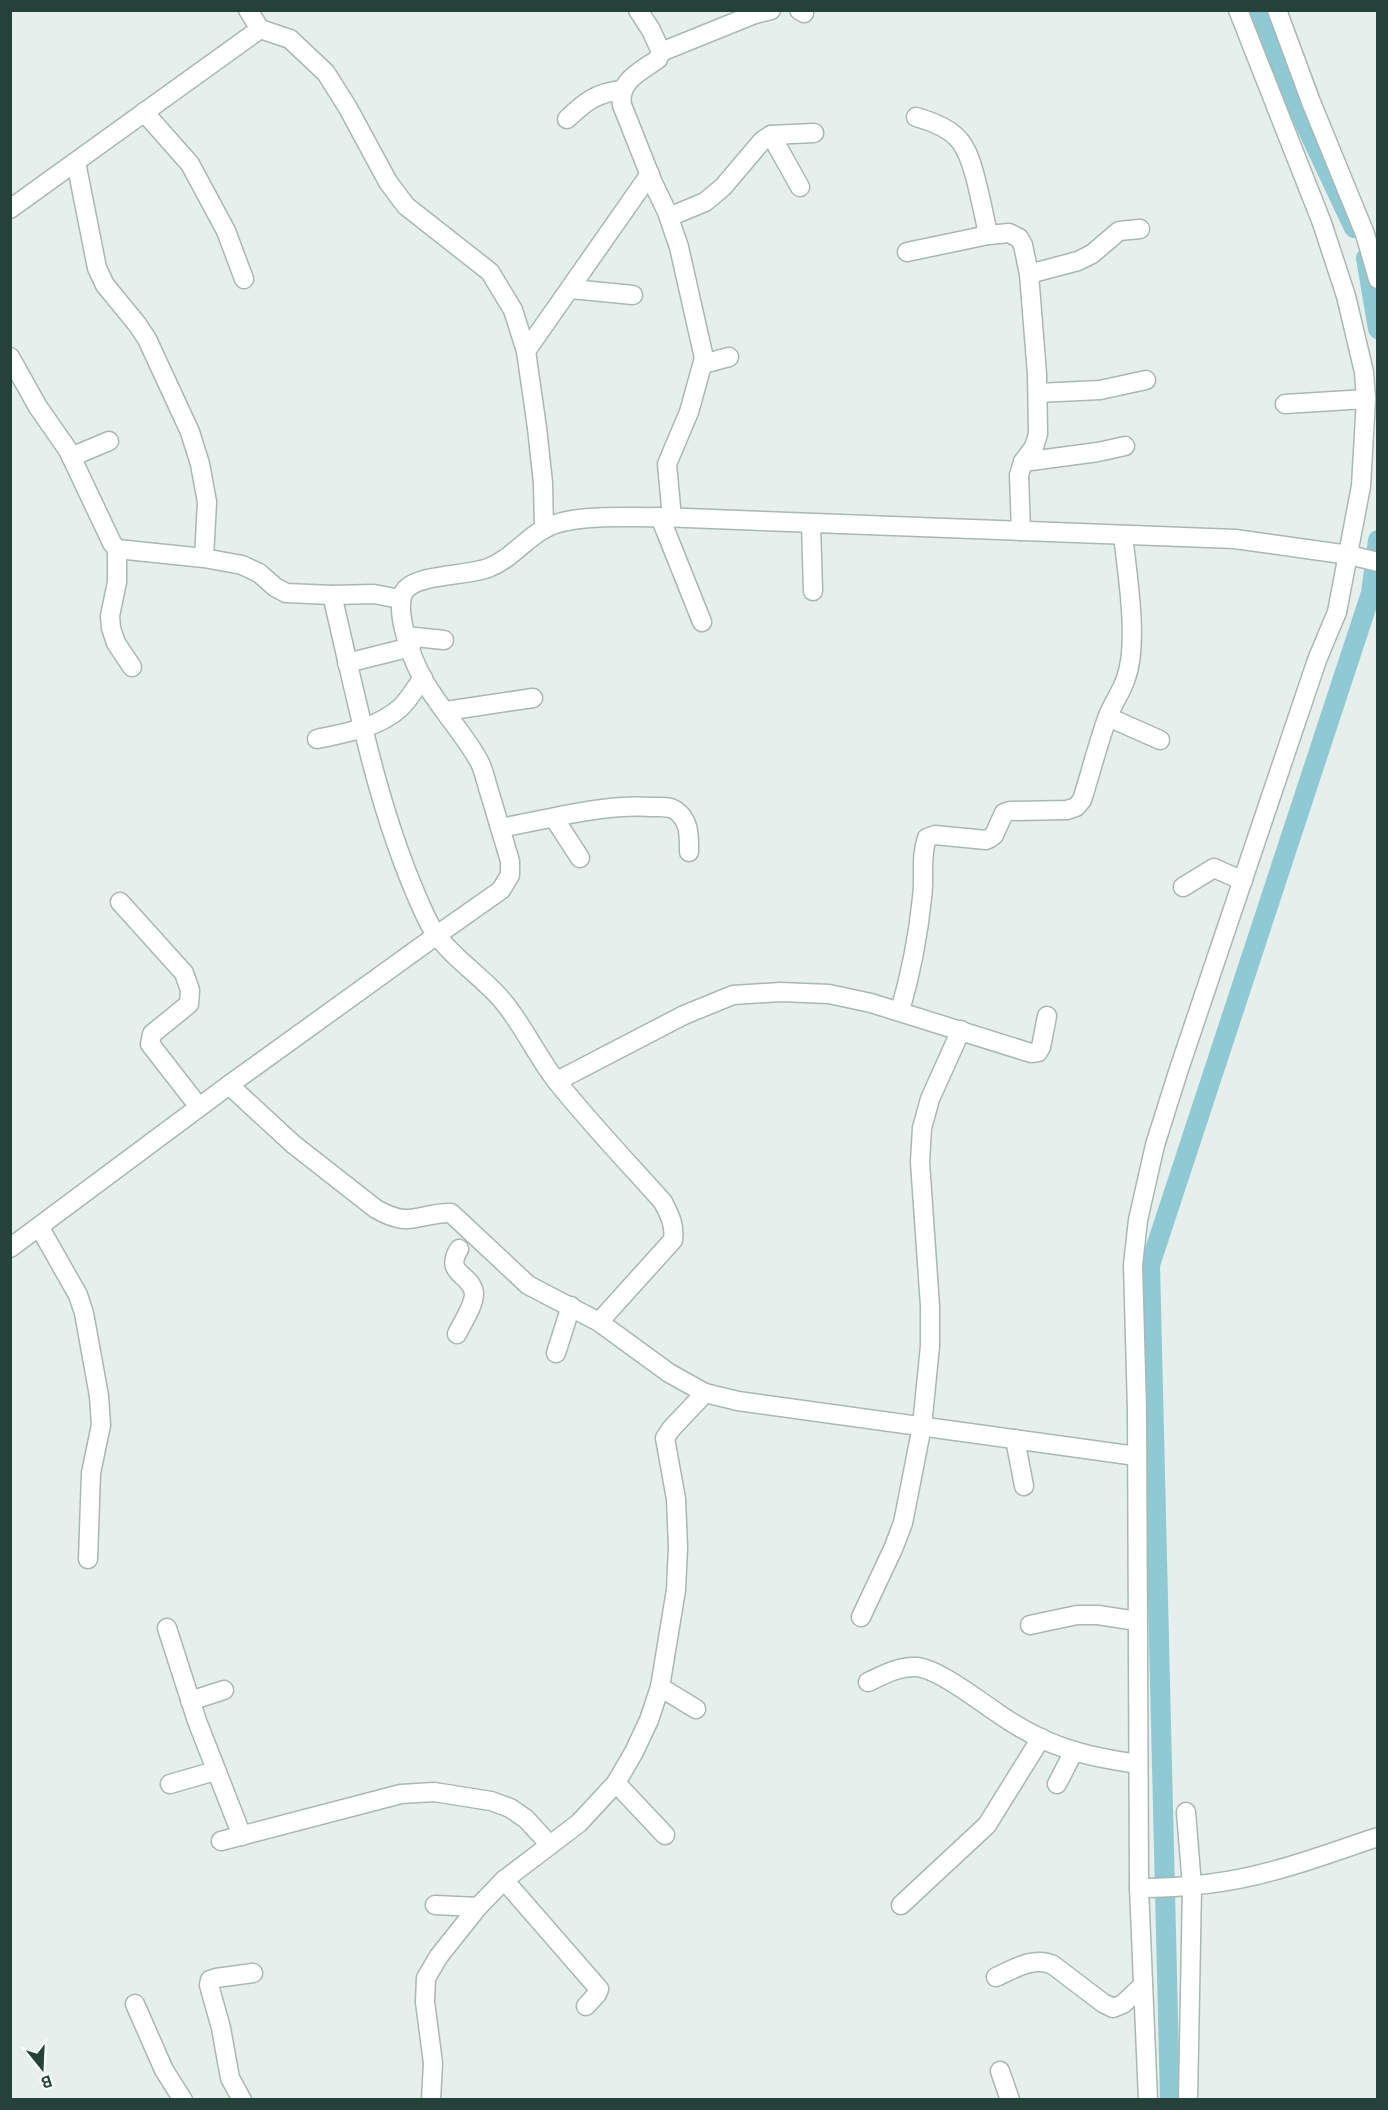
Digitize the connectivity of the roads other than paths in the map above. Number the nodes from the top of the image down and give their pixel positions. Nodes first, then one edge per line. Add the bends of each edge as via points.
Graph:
1 (248, 10) edge
2 (638, 10) edge
3 (771, 10) edge
4 (1238, 10) edge
5 (1277, 10) edge
6 (261, 29) junction
7 (662, 52) junction
8 (622, 90) junction
9 (144, 112) junction
10 (916, 117) dead end
11 (567, 118) dead end
12 (814, 133) dead end
13 (771, 135) junction
14 (76, 162) junction
15 (650, 174) junction
16 (800, 187) dead end
17 (10, 209) edge
18 (669, 217) junction
19 (1140, 229) dead end
20 (988, 234) junction
21 (907, 252) dead end
22 (1029, 274) junction
23 (244, 279) dead end
24 (1377, 279) edge
25 (571, 289) junction
26 (633, 295) dead end
27 (526, 351) junction
28 (10, 357) edge
29 (729, 357) dead end
30 (703, 364) junction
31 (1146, 380) dead end
32 (1038, 393) junction
33 (1366, 399) junction
34 (1285, 404) dead end
35 (109, 441) dead end
36 (1125, 446) dead end
37 (71, 457) junction
38 (1023, 462) junction
39 (666, 518) junction
40 (811, 523) junction
41 (544, 529) junction
42 (1021, 531) junction
43 (1123, 535) junction
44 (117, 549) junction
45 (204, 558) junction
46 (1363, 558) edge
47 (813, 591) dead end
48 (332, 595) junction
49 (400, 598) junction
50 (702, 622) dead end
51 (444, 640) dead end
52 (408, 642) junction
53 (347, 663) junction
54 (132, 667) dead end
55 (423, 678) junction
56 (533, 698) dead end
57 (446, 711) junction
58 (1108, 717) junction
59 (362, 729) junction
60 (317, 740) dead end
61 (1160, 740) dead end
62 (554, 818) junction
63 (500, 828) junction
64 (689, 852) dead end
65 (580, 858) dead end
66 (1243, 881) junction
67 (1183, 887) dead end
68 (120, 902) dead end
69 (436, 935) junction
70 (900, 1011) junction
71 (1047, 1016) dead end
72 (961, 1030) junction
73 (556, 1081) junction
74 (229, 1085) junction
75 (199, 1107) junction
76 (40, 1228) junction
77 (465, 1240) junction
78 (10, 1248) edge
79 (571, 1306) junction
80 (599, 1322) junction
81 (457, 1334) dead end
82 (556, 1353) dead end
83 (705, 1394) junction
84 (922, 1426) junction
85 (1015, 1439) junction
86 (1137, 1456) junction
87 (1024, 1486) dead end
88 (88, 1559) dead end
89 (861, 1617) dead end
90 (1137, 1621) junction
91 (1030, 1625) dead end
92 (167, 1628) dead end
93 (868, 1682) dead end
94 (660, 1687) junction
95 (224, 1690) dead end
96 (190, 1701) junction
97 (696, 1709) dead end
98 (1041, 1738) junction
99 (1074, 1751) junction
100 (1138, 1764) junction
101 (215, 1771) junction
102 (616, 1783) junction
103 (170, 1784) dead end
104 (1057, 1784) dead end
105 (1186, 1812) dead end
106 (665, 1835) dead end
107 (242, 1836) junction
108 (1377, 1837) edge
109 (220, 1841) dead end
110 (550, 1845) junction
111 (504, 1880) junction
112 (1185, 1887) junction
113 (1144, 1888) junction
114 (435, 1905) dead end
115 (901, 1905) dead end
116 (478, 1907) junction
117 (252, 1973) dead end
118 (996, 1977) dead end
119 (1143, 1985) junction
120 (135, 2004) dead end
121 (586, 2006) dead end
122 (1000, 2071) dead end
123 (183, 2100) edge
124 (242, 2100) edge
125 (430, 2100) edge
126 (1010, 2100) edge
127 (1148, 2100) edge
128 (1188, 2100) edge

1 - 6 street
2 - 7 street
3 - 7 street
4 - 33 street via 1322,223 1346,296 1364,372
5 - 24 street via 1365,234
6 - 9 street
6 - 27 street via 290,39 326,73 388,182 406,206 490,272 513,310
7 - 8 street
8 - 11 street via 589,99
8 - 15 street via 622,105
9 - 14 street
9 - 23 street via 190,164 226,231
10 - 20 street via 946,129 970,157
12 - 13 street
13 - 16 street
13 - 18 street via 705,202
14 - 17 street
14 - 45 street via 97,268 105,285 147,339 190,432 207,502
15 - 18 street
15 - 25 street
18 - 30 street via 679,246
19 - 22 street via 1119,231 1092,254
20 - 21 street
20 - 22 street via 1019,238
22 - 32 street
25 - 26 street
25 - 27 street
27 - 41 street via 543,483
28 - 37 street
29 - 30 street
30 - 39 street via 689,412 667,464
31 - 32 street via 1100,390
32 - 38 street via 1038,434
33 - 34 street
33 - 46 street via 1361,486
35 - 37 street
36 - 38 street
37 - 44 street
38 - 42 street via 1019,475
39 - 40 street
39 - 41 street via 583,519
39 - 50 street
40 - 42 street
40 - 47 street
41 - 49 street via 494,566 474,573 422,579
42 - 43 street
43 - 46 street via 1235,539
43 - 58 street via 1131,649 1126,677
44 - 45 street
44 - 54 street via 111,628
45 - 48 street via 242,565 286,593
46 - 66 street via 1317,660
48 - 49 street
48 - 53 street
49 - 52 street
51 - 52 street
52 - 53 street
52 - 55 street
53 - 59 street
55 - 57 street
55 - 59 street via 400,708
56 - 57 street
57 - 63 street via 480,763
58 - 61 street
58 - 70 street via 1082,800 1076,807 1004,813 994,835 986,840 935,835 927,838 923,848 919,932
59 - 60 street
59 - 69 street via 391,830
62 - 63 street
62 - 64 street via 614,807 672,808 689,828
62 - 65 street
63 - 69 street via 510,875 501,890
66 - 67 street via 1214,868
66 - 86 street via 1159,1134 1138,1220 1133,1265
68 - 75 street via 184,974 190,990 189,1004 152,1034 150,1044
69 - 73 street via 502,999
69 - 74 street
70 - 72 street
70 - 73 street via 829,994 733,995 684,1015
71 - 72 street via 1038,1052
72 - 84 street via 930,1099 922,1128 920,1162 930,1306
73 - 80 street via 663,1202 675,1229 673,1240
74 - 75 street
74 - 77 street via 293,1144 376,1209 405,1219 451,1213
75 - 76 street
76 - 78 street
76 - 88 street via 78,1295 99,1396
77 - 79 street via 528,1285
77 - 81 street via 454,1256 454,1264 474,1292
79 - 80 street
79 - 82 street
80 - 83 street
83 - 84 street
83 - 94 street via 665,1438 676,1499 678,1547 676,1590
84 - 85 street
84 - 89 street via 903,1523
85 - 86 street
85 - 87 street
86 - 90 street
90 - 91 street via 1077,1615
90 - 100 street
92 - 96 street
93 - 98 street via 897,1669 918,1667 937,1674
94 - 97 street
94 - 102 street via 649,1720
95 - 96 street
96 - 101 street
98 - 99 street
98 - 115 street via 987,1825
99 - 100 street
99 - 104 street
100 - 113 street
101 - 103 street
101 - 107 street
102 - 106 street
102 - 110 street via 579,1823
105 - 112 street
107 - 109 street
107 - 110 street via 401,1794 434,1792 510,1808
108 - 112 street via 1277,1870
110 - 111 street
111 - 116 street
111 - 121 street via 599,1989
112 - 113 street
112 - 128 street
113 - 119 street
114 - 116 street
116 - 125 street via 438,1956 426,1978 433,2063
117 - 124 street via 210,1980 230,2078
118 - 119 street via 1044,1961 1113,2008
119 - 127 street
120 - 123 street via 164,2070
122 - 126 street

